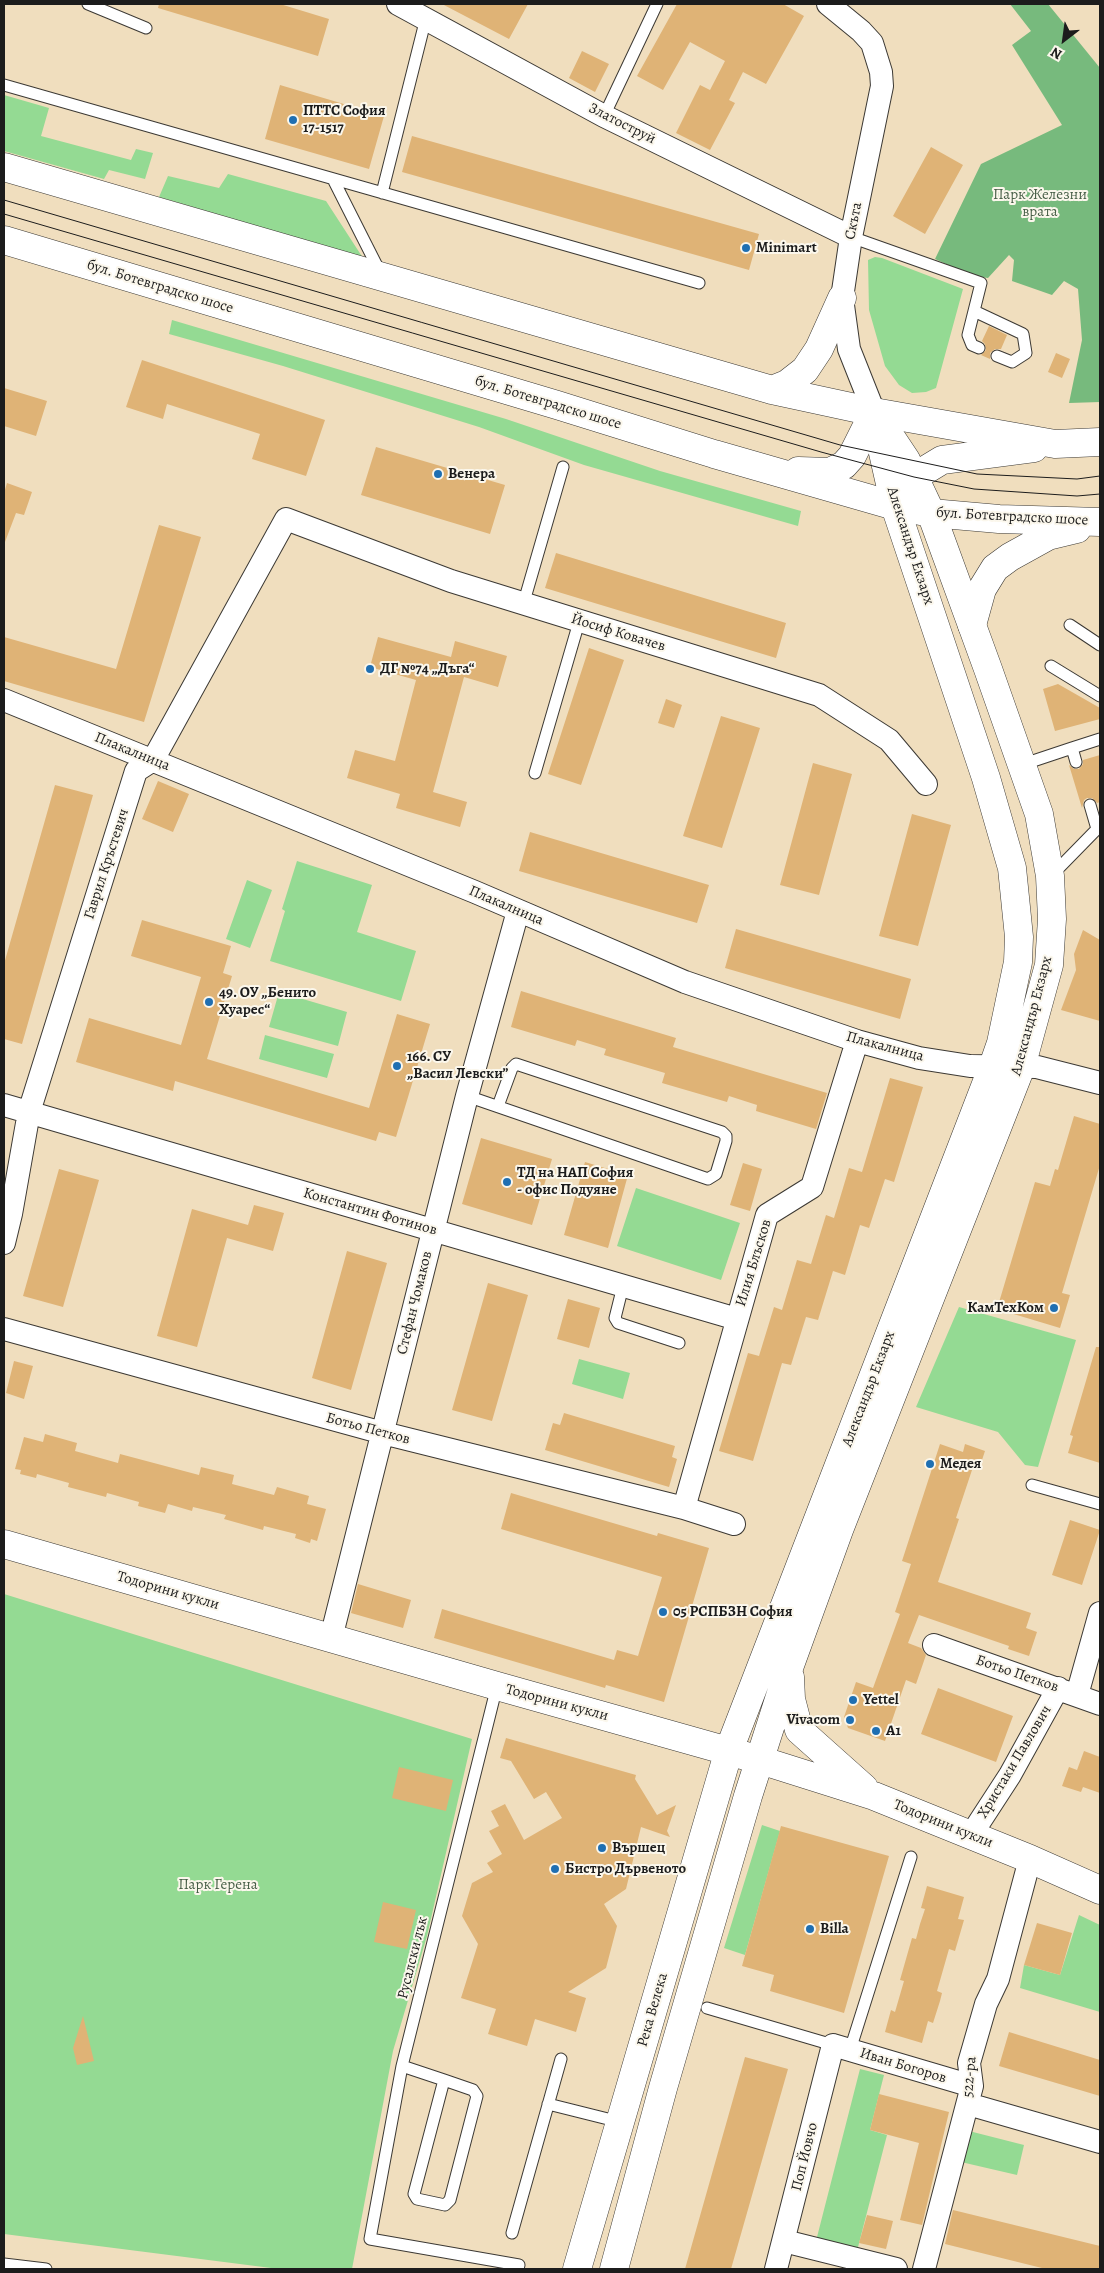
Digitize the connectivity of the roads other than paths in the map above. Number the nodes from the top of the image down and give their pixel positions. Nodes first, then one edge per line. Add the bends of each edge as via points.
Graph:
1 (88, 4) edge
2 (398, 4) edge
3 (657, 4) edge
4 (828, 4) edge
5 (426, 18) junction
6 (146, 28) dead end
7 (4, 85) edge
8 (604, 116) junction
9 (4, 167) edge
10 (333, 179) junction
11 (382, 193) junction
12 (851, 237) junction
13 (4, 240) edge
14 (383, 278) junction
15 (699, 283) dead end
16 (842, 298) junction
17 (974, 311) junction
18 (978, 348) dead end
19 (997, 356) dead end
20 (772, 390) junction
21 (874, 412) junction
22 (1100, 442) edge
23 (1055, 444) junction
24 (563, 468) dead end
25 (767, 469) junction
26 (914, 477) junction
27 (895, 506) junction
28 (931, 513) junction
29 (286, 519) joint
30 (1100, 522) edge
31 (523, 605) junction
32 (580, 622) junction
33 (972, 625) junction
34 (1070, 625) dead end
35 (1100, 645) edge
36 (1052, 666) dead end
37 (1100, 696) edge
38 (4, 700) edge
39 (1100, 739) edge
40 (1072, 748) junction
41 (153, 760) junction
42 (1076, 762) dead end
43 (1021, 765) junction
44 (535, 773) dead end
45 (926, 784) dead end
46 (1090, 805) dead end
47 (1050, 876) junction
48 (518, 911) junction
49 (857, 1041) junction
50 (993, 1066) junction
51 (1021, 1067) junction
52 (1100, 1083) edge
53 (467, 1096) junction
54 (4, 1105) edge
55 (498, 1106) junction
56 (29, 1112) junction
57 (8, 1213) edge
58 (434, 1231) junction
59 (4, 1243) edge
60 (623, 1286) junction
61 (737, 1319) junction
62 (4, 1329) edge
63 (679, 1343) dead end
64 (383, 1433) junction
65 (1032, 1485) dead end
66 (1100, 1504) edge
67 (684, 1508) junction
68 (734, 1524) dead end
69 (4, 1544) edge
70 (1100, 1613) edge
71 (331, 1638) junction
72 (934, 1645) dead end
73 (790, 1665) junction
74 (496, 1686) junction
75 (1067, 1692) junction
76 (1100, 1704) edge
77 (730, 1750) junction
78 (760, 1760) junction
79 (874, 1796) junction
80 (971, 1835) junction
81 (911, 1857) dead end
82 (1030, 1859) junction
83 (1100, 1890) edge
84 (707, 2008) dead end
85 (841, 2047) junction
86 (561, 2059) dead end
87 (402, 2066) junction
88 (444, 2080) junction
89 (970, 2095) junction
90 (548, 2104) junction
91 (620, 2122) junction
92 (1100, 2142) edge
93 (512, 2233) dead end
94 (784, 2241) junction
95 (4, 2264) edge
96 (46, 2269) edge
97 (518, 2269) edge
98 (577, 2269) edge
99 (614, 2269) edge
100 (776, 2269) edge
101 (896, 2269) edge
102 (924, 2269) edge

1 - 6 lane
2 - 5 street, Златоструй
3 - 8 lane
4 - 12 street, Скъта via 862,30 872,43 878,57 882,86
5 - 8 street, Златоструй
5 - 11 lane
7 - 10 lane
8 - 12 street, Златоструй
9 - 14 street
10 - 11 lane
10 - 14 lane
11 - 15 lane
12 - 16 street, Скъта
12 - 17 lane via 981,283
13 - 25 street, бул. Ботевградско шосе
14 - 20 street
16 - 20 street via 819,349 805,370 787,384
16 - 21 street, Скъта via 849,349
17 - 18 lane via 968,335 972,345
17 - 19 lane via 1023,334 1026,353 1012,362
20 - 21 street
21 - 23 street
21 - 25 street via 852,456 844,465 830,472
21 - 26 street, Александър Екзарх
21 - 27 street, Александър Екзарх
22 - 23 street
23 - 26 street via 942,460
24 - 31 lane
25 - 27 street, бул. Ботевградско шосе
26 - 27 street
26 - 28 street, Александър Екзарх
27 - 28 street, бул. Ботевградско шосе
27 - 50 street, Александър Екзарх via 986,778 1012,868 1019,937 1018,962
28 - 30 street, бул. Ботевградско шосе
28 - 33 street, Александър Екзарх
29 - 31 street, Йосиф Ковачев via 451,582
29 - 41 street, Гаврил Кръстевич
30 - 33 street via 1048,536 995,568 982,589
31 - 32 street, Йосиф Ковачев
32 - 44 lane
32 - 45 street, Йосиф Ковачев via 820,695 890,740
33 - 43 street, Александър Екзарх
34 - 35 lane
36 - 37 lane
38 - 41 street, Плакалница
39 - 40 lane
40 - 42 lane
40 - 43 lane
41 - 48 street, Плакалница
41 - 56 street, Гаврил Кръстевич via 136,771
43 - 47 street, Александър Екзарх via 1039,814
46 - 47 lane via 1097,829
47 - 51 street, Александър Екзарх via 1049,965
48 - 49 street, Плакалница via 685,982
48 - 53 street, Стефан Чомаков
49 - 50 street, Плакалница via 918,1058
49 - 61 street, Илия Блъсков via 812,1187 767,1215
50 - 51 street, Плакалница
50 - 77 street, Александър Екзарх
51 - 52 street, Плакалница via 1036,1067
51 - 73 street, Александър Екзарх via 839,1530
53 - 55 lane
53 - 58 street, Стефан Чомаков
54 - 56 street, Константин Фотинов
55 - 55 lane via 708,1179 716,1174 726,1141 722,1132 516,1064
56 - 57 street, Гаврил Кръстевич
56 - 58 street, Константин Фотинов
57 - 59 street, Гаврил Кръстевич
58 - 60 street, Константин Фотинов
58 - 64 street, Стефан Чомаков
60 - 61 street, Константин Фотинов
60 - 63 lane via 615,1318 618,1323
61 - 67 street, Илия Блъсков
62 - 64 street, Ботьо Петков
64 - 67 street, Ботьо Петков
64 - 71 street, Стефан Чомаков
65 - 66 lane
67 - 68 street, Ботьо Петков
69 - 71 street, Тодорини кукли
70 - 75 street, Христаки Павлович
71 - 74 street, Тодорини кукли
72 - 75 street, Ботьо Петков
73 - 78 street, Александър Екзарх
73 - 79 street via 791,1699 799,1730
74 - 77 street, Тодорини кукли
74 - 87 lane, Русалски лък
75 - 76 street, Ботьо Петков
75 - 80 street, Христаки Павлович
77 - 78 street, Тодорини кукли
77 - 91 street, Река Велека
78 - 79 street, Тодорини кукли
78 - 99 street via 663,2088
79 - 80 street, Тодорини кукли
80 - 82 street, Тодорини кукли
81 - 85 lane, Поп Йовчо
82 - 83 street, Тодорини кукли
82 - 89 street, 522-ра via 998,1979 986,2004 969,2063
84 - 85 lane
85 - 89 street, Иван Богоров
85 - 94 street, Поп Йовчо
86 - 90 lane
87 - 88 lane
87 - 97 lane, Русалски лък via 370,2239 519,2265
88 - 88 lane via 414,2194 417,2199 445,2206 450,2200 477,2096 473,2090
89 - 92 street, Иван Богоров
89 - 102 street, 522-ра
90 - 91 lane
90 - 93 lane
91 - 98 street, Река Велека
94 - 100 street, Поп Йовчо
94 - 101 street
95 - 96 lane

